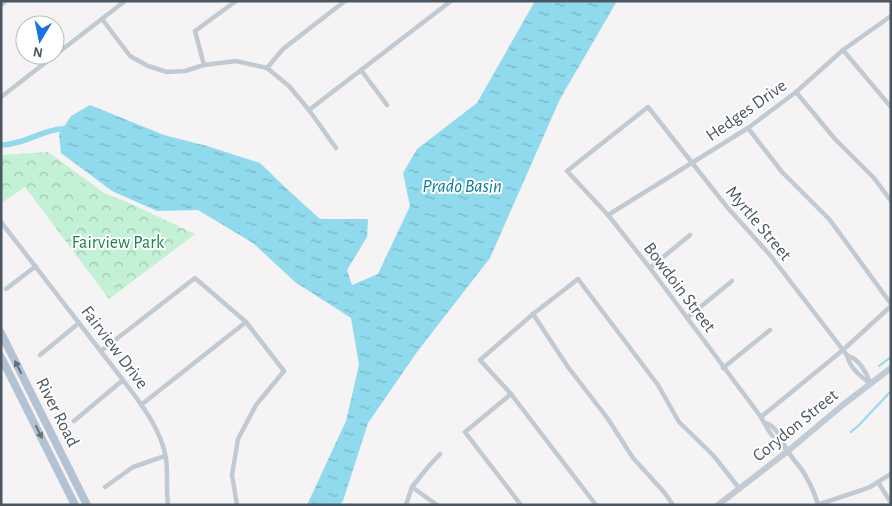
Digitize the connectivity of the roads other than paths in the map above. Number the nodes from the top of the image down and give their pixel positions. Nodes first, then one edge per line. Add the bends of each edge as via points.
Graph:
1 (6, 1) edge
2 (125, 1) edge
3 (236, 1) edge
4 (344, 1) edge
5 (451, 1) edge
6 (1, 5) edge
7 (891, 16) edge
8 (102, 19) junction
9 (843, 50) junction
10 (204, 65) junction
11 (267, 68) junction
12 (361, 70) junction
13 (796, 92) junction
14 (1, 97) edge
15 (387, 105) dead end
16 (891, 107) edge
17 (309, 110) junction
18 (748, 128) junction
19 (336, 148) dead end
20 (692, 164) junction
21 (568, 171) joint
22 (891, 201) edge
23 (608, 215) junction
24 (1, 222) edge
25 (690, 235) dead end
26 (36, 266) junction
27 (650, 268) junction
28 (732, 281) dead end
29 (6, 289) dead end
30 (891, 305) edge
31 (533, 314) junction
32 (686, 318) junction
33 (246, 322) junction
34 (79, 323) junction
35 (770, 330) dead end
36 (1, 333) edge
37 (843, 350) junction
38 (101, 351) junction
39 (40, 355) dead end
40 (1, 356) edge
41 (723, 368) junction
42 (891, 368) edge
43 (123, 380) junction
44 (870, 383) junction
45 (512, 394) junction
46 (141, 405) junction
47 (761, 417) junction
48 (74, 420) dead end
49 (788, 451) junction
50 (440, 454) dead end
51 (166, 456) junction
52 (891, 474) edge
53 (878, 482) junction
54 (104, 487) dead end
55 (412, 487) junction
56 (739, 488) junction
57 (891, 504) edge
58 (75, 505) edge
59 (87, 505) edge
60 (168, 505) edge
61 (237, 505) edge
62 (406, 505) edge
63 (438, 505) edge
64 (521, 505) edge
65 (596, 505) edge
66 (673, 505) edge
67 (718, 505) edge
68 (817, 505) edge

1 - 6 street
2 - 8 street
3 - 10 street via 195,31
4 - 11 street via 283,49
5 - 12 street
7 - 9 street, Hedges Drive
8 - 10 street via 130,56 148,66 167,72
8 - 14 street
9 - 13 street, Hedges Drive
9 - 16 street
10 - 11 street via 236,61
11 - 17 street
12 - 15 street
12 - 17 street
13 - 18 street, Hedges Drive
13 - 22 street
17 - 19 street
18 - 20 street, Hedges Drive
18 - 30 street via 782,172 830,220
20 - 21 street, Myrtle Street via 648,107
20 - 23 street, Hedges Drive
20 - 37 street, Myrtle Street via 770,255
21 - 23 street, Bowdoin Street
23 - 27 street, Bowdoin Street
24 - 26 street, Fairview Drive
25 - 27 street
26 - 29 street
26 - 34 street, Fairview Drive
27 - 32 street, Bowdoin Street
28 - 32 street
30 - 37 street
31 - 45 street via 480,360
31 - 56 street via 578,279 658,384 679,422 713,455
31 - 66 street via 633,458
32 - 41 street, Bowdoin Street
33 - 38 street via 195,278
33 - 46 street
33 - 61 street via 284,371 256,405 238,439 232,475
34 - 38 street, Fairview Drive
34 - 39 street
35 - 41 street
59 -> 36 main road, River Road
37 - 44 street, Myrtle Street via 868,375
37 - 47 street
38 - 43 street, Fairview Drive
40 -> 58 main road, River Road
41 - 47 street, Bowdoin Street
42 - 44 main road, Corydon Street
43 - 46 street, Fairview Drive
43 - 48 street
44 - 49 main road, Corydon Street
45 - 64 street via 465,432
45 - 65 street
46 - 51 street, Fairview Drive via 156,428
47 - 49 street, Bowdoin Street via 765,423 771,424
49 - 56 main road, Corydon Street
49 - 68 street, Bowdoin Street via 814,491
50 - 55 street
51 - 54 street via 133,467
51 - 60 street, Fairview Drive
52 - 53 street
53 - 57 street
53 - 68 street
55 - 62 street
55 - 63 street
56 - 67 main road, Corydon Street

